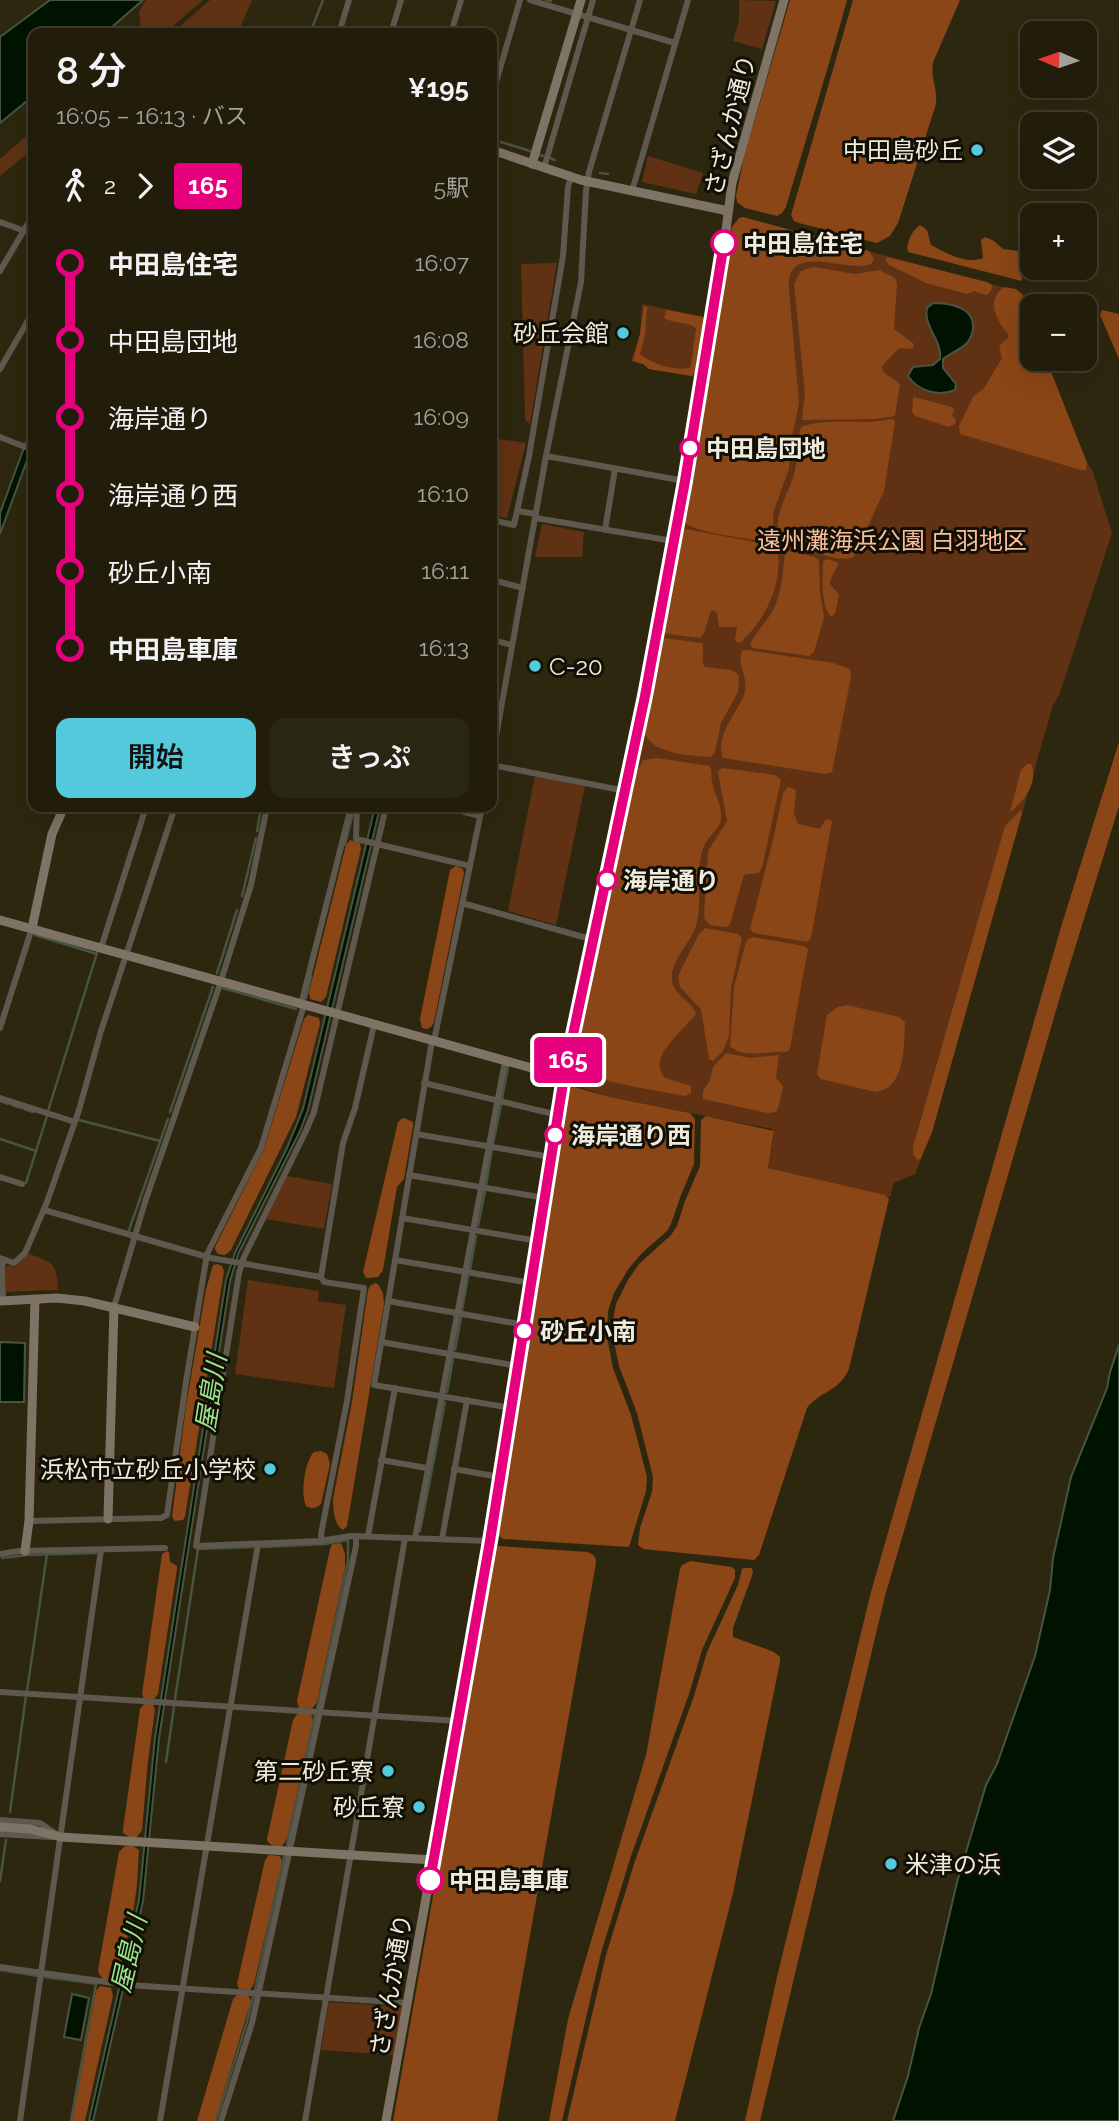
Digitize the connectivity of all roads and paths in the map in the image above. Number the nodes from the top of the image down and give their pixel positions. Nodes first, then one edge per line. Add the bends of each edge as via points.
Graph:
1 (349, 0) edge
2 (401, 0) edge
3 (461, 0) edge
4 (520, 0) edge
5 (530, 0) edge
6 (580, 0) edge
7 (593, 0) edge
8 (640, 0) edge
9 (688, 0) edge
10 (784, 0) edge
11 (576, 14) junction
12 (588, 17) junction
13 (341, 28) edge
14 (393, 28) edge
15 (453, 28) edge
16 (631, 30) junction
17 (675, 43) junction
18 (497, 79) edge
19 (497, 152) edge
20 (532, 164) junction
21 (544, 168) junction
22 (571, 177) junction
23 (587, 181) junction
24 (632, 191) junction
25 (728, 211) junction
26 (0, 222) edge
27 (28, 224) edge
28 (24, 231) junction
29 (28, 232) edge
30 (0, 271) edge
31 (28, 321) edge
32 (0, 369) edge
33 (0, 437) edge
34 (28, 448) edge
35 (529, 456) junction
36 (546, 457) junction
37 (615, 469) junction
38 (685, 481) junction
39 (517, 511) junction
40 (536, 516) junction
41 (497, 521) edge
42 (605, 530) junction
43 (673, 541) junction
44 (497, 581) edge
45 (523, 588) junction
46 (497, 641) edge
47 (512, 645) junction
48 (497, 712) edge
49 (497, 766) edge
50 (626, 791) junction
51 (62, 812) edge
52 (144, 812) edge
53 (173, 812) edge
54 (266, 812) edge
55 (350, 812) edge
56 (357, 812) edge
57 (385, 812) edge
58 (464, 812) edge
59 (481, 812) edge
60 (480, 816) junction
61 (376, 843) junction
62 (470, 866) junction
63 (463, 903) junction
64 (0, 920) edge
65 (32, 928) junction
66 (594, 940) junction
67 (102, 948) junction
68 (127, 956) junction
69 (220, 982) junction
70 (302, 1005) junction
71 (336, 1014) junction
72 (374, 1025) junction
73 (0, 1028) edge
74 (433, 1041) junction
75 (505, 1061) junction
76 (564, 1077) junction
77 (424, 1083) junction
78 (0, 1098) edge
79 (497, 1101) junction
80 (558, 1115) junction
81 (75, 1122) junction
82 (415, 1134) junction
83 (488, 1146) junction
84 (551, 1157) junction
85 (409, 1175) junction
86 (0, 1177) edge
87 (22, 1184) dead end
88 (480, 1187) junction
89 (545, 1198) junction
90 (44, 1210) junction
91 (402, 1218) junction
92 (472, 1230) junction
93 (134, 1236) junction
94 (538, 1241) junction
95 (207, 1256) junction
96 (2, 1259) edge
97 (395, 1260) junction
98 (240, 1264) junction
99 (464, 1272) junction
100 (321, 1277) junction
101 (531, 1283) junction
102 (35, 1299) junction
103 (1, 1301) edge
104 (388, 1301) junction
105 (114, 1307) junction
106 (457, 1313) junction
107 (525, 1325) junction
108 (195, 1327) junction
109 (381, 1342) junction
110 (449, 1354) junction
111 (518, 1366) junction
112 (395, 1388) junction
113 (441, 1396) junction
114 (467, 1400) junction
115 (511, 1408) junction
116 (381, 1460) junction
117 (427, 1468) junction
118 (454, 1469) junction
119 (500, 1477) junction
120 (108, 1519) junction
121 (29, 1521) junction
122 (356, 1536) junction
123 (368, 1536) junction
124 (405, 1538) junction
125 (415, 1538) junction
126 (442, 1539) junction
127 (322, 1541) junction
128 (490, 1541) junction
129 (258, 1544) junction
130 (165, 1548) dead end
131 (101, 1550) junction
132 (25, 1551) junction
133 (0, 1554) edge
134 (0, 1692) edge
135 (81, 1697) junction
136 (231, 1706) junction
137 (320, 1712) junction
138 (376, 1715) junction
139 (458, 1721) junction
140 (0, 1819) edge
141 (0, 1827) edge
142 (0, 1834) edge
143 (61, 1837) junction
144 (207, 1846) junction
145 (290, 1851) junction
146 (352, 1855) junction
147 (433, 1860) junction
148 (0, 1967) edge
149 (41, 1973) junction
150 (183, 1989) junction
151 (259, 1994) junction
152 (326, 1998) junction
153 (408, 2003) junction
154 (20, 2121) edge
155 (160, 2121) edge
156 (221, 2121) edge
157 (305, 2121) edge
158 (386, 2121) edge

1 - 13 street
2 - 14 street
3 - 15 street
4 - 18 street
5 - 11 street
6 - 11 street
7 - 12 street
8 - 16 street
9 - 17 street
10 - 25 street, さざんか通り via 735,169
11 - 12 street
11 - 20 street
12 - 16 street
12 - 21 street
16 - 17 street
16 - 23 street
17 - 24 street
19 - 20 street
20 - 21 street
21 - 22 street
22 - 23 street
22 - 35 street via 563,256
23 - 24 street
23 - 36 street via 581,282
24 - 25 street
25 - 38 street, さざんか通り
26 - 28 street
27 - 28 street
28 - 29 street
28 - 30 street
31 - 32 street
33 - 34 street
35 - 36 street
35 - 39 street
36 - 37 street
36 - 40 street
37 - 38 street
37 - 42 street
38 - 43 street, さざんか通り
39 - 40 street
39 - 41 street via 514,525
40 - 42 street
40 - 45 street
42 - 43 street
43 - 50 street, さざんか通り
44 - 45 street
45 - 47 street
46 - 47 street
47 - 48 street
49 - 50 street
50 - 66 street, さざんか通り
51 - 65 street via 52,835
52 - 67 street
53 - 68 street
54 - 69 street via 254,875
55 - 70 street
56 - 61 street via 356,839
57 - 61 street
58 - 60 street
59 - 60 street
60 - 62 street
61 - 62 street
61 - 71 street
62 - 63 street
63 - 66 street
63 - 74 street
64 - 65 street
65 - 67 street
65 - 73 street
66 - 76 street, さざんか通り
67 - 68 street
68 - 69 street
68 - 81 street
69 - 70 street
69 - 93 street
70 - 71 street
70 - 95 street via 261,1148
71 - 72 street
71 - 98 street via 310,1123
72 - 74 street
72 - 100 street via 344,1143
74 - 75 street
74 - 77 street
75 - 76 street
75 - 79 street
76 - 80 street, さざんか通り
77 - 79 street
77 - 82 street
78 - 81 street
79 - 80 street
79 - 83 street
80 - 84 street, さざんか通り
81 - 90 street
82 - 83 street
82 - 85 street
83 - 84 street
83 - 88 street
84 - 89 street, さざんか通り
85 - 88 street
85 - 91 street
86 - 87 street
88 - 89 street
88 - 92 street
89 - 94 street, さざんか通り
90 - 93 street
90 - 96 street via 25,1253 14,1263
91 - 92 street
91 - 97 street
92 - 94 street
92 - 99 street
93 - 95 street
93 - 105 street
94 - 101 street, さざんか通り
95 - 98 street
95 - 108 street
96 - 103 street
97 - 99 street
97 - 104 street
98 - 100 street
98 - 129 street via 195,1546
99 - 101 street
99 - 106 street
100 - 127 street via 324,1282 364,1288
101 - 107 street, さざんか通り
102 - 103 street
102 - 105 street via 71,1299
102 - 121 street
104 - 106 street
104 - 109 street
105 - 108 street
105 - 120 street
106 - 107 street
106 - 110 street
107 - 111 street, さざんか通り
108 - 120 street via 167,1515
109 - 110 street
109 - 112 street via 374,1384
110 - 111 street
110 - 113 street
111 - 115 street, さざんか通り
112 - 113 street
112 - 116 street
113 - 114 street
113 - 117 street
114 - 115 street
114 - 118 street
115 - 119 street, さざんか通り
116 - 117 street
116 - 123 street
117 - 125 street
118 - 119 street
118 - 126 street
119 - 128 street, さざんか通り
120 - 121 street
121 - 132 street
122 - 123 street
122 - 127 street
122 - 137 street
123 - 124 street
124 - 125 street
124 - 138 street
125 - 126 street
126 - 128 street
127 - 129 street
128 - 139 street, さざんか通り
129 - 136 street
130 - 131 street
131 - 132 street
131 - 135 street
132 - 133 street
134 - 135 street
135 - 136 street
135 - 143 street
136 - 137 street
136 - 144 street
137 - 138 street
137 - 145 street
138 - 139 street
138 - 146 street
139 - 147 street, さざんか通り
140 - 143 street via 40,1824
141 - 143 street
142 - 143 street
143 - 144 street
143 - 149 street
144 - 145 street
144 - 150 street
145 - 146 street
145 - 151 street
146 - 147 street
146 - 152 street
147 - 153 street, さざんか通り
148 - 149 street
149 - 150 street
149 - 154 street
150 - 151 street
150 - 155 street
151 - 152 street
151 - 156 street
152 - 153 street
152 - 157 street
153 - 158 street, さざんか通り

